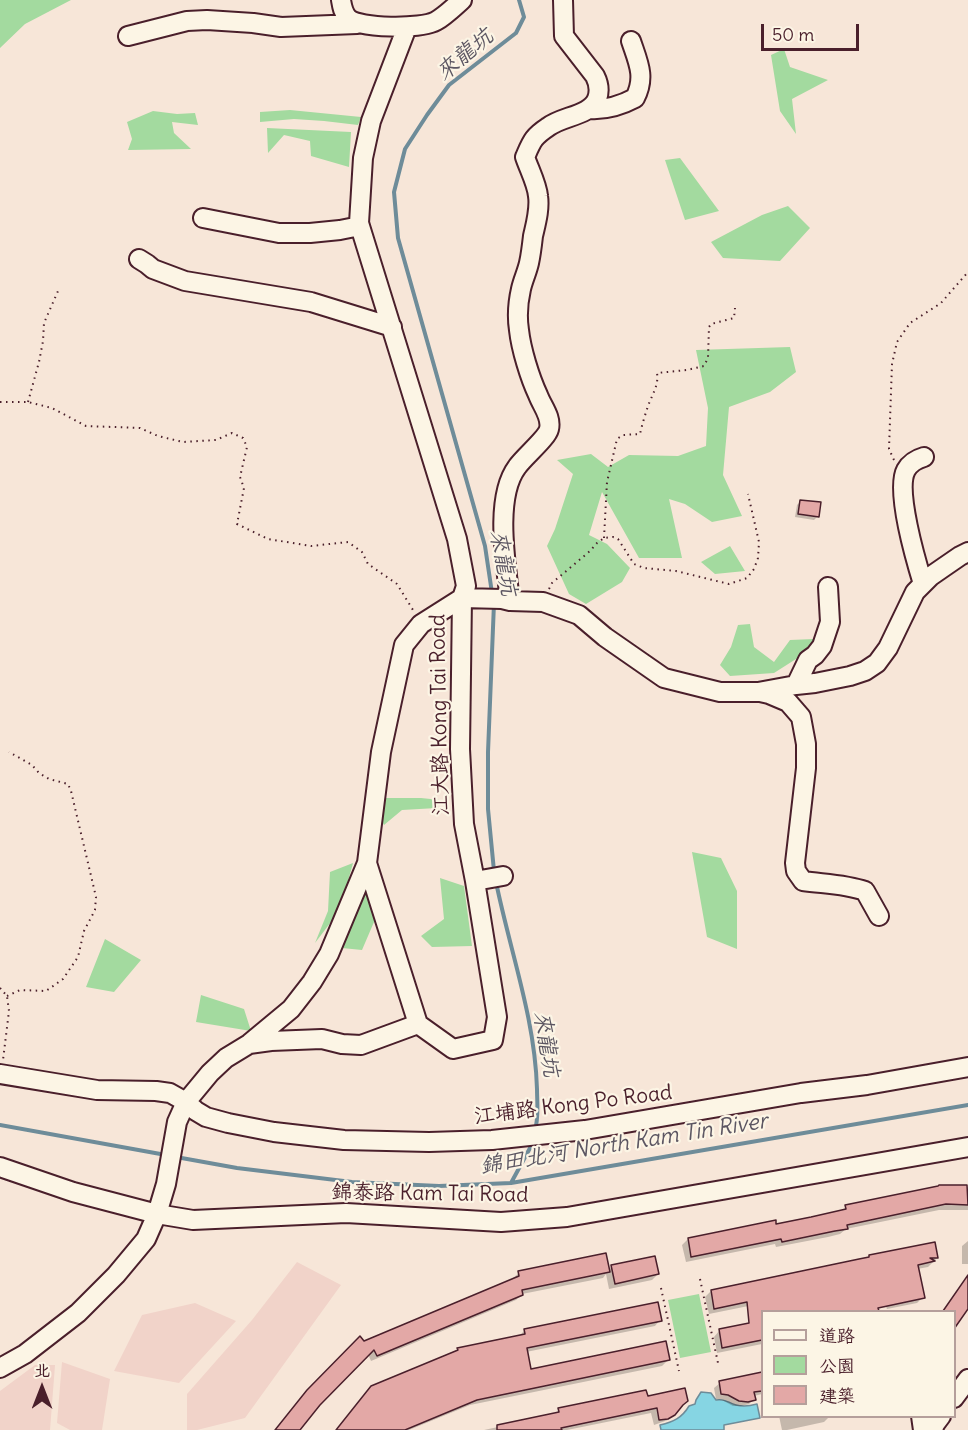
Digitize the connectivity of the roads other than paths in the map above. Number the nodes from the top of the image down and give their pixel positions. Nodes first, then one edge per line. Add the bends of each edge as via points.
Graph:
1 (341, 0) edge
2 (462, 0) edge
3 (563, 0) edge
4 (357, 24) junction
5 (407, 27) junction
6 (128, 36) dead end
7 (631, 40) dead end
8 (590, 109) junction
9 (203, 218) dead end
10 (360, 226) junction
11 (139, 259) dead end
12 (392, 327) junction
13 (924, 457) dead end
14 (968, 552) edge
15 (923, 584) junction
16 (828, 587) dead end
17 (469, 598) junction
18 (506, 600) junction
19 (796, 685) junction
20 (758, 692) junction
21 (367, 863) junction
22 (503, 876) dead end
23 (475, 881) junction
24 (879, 916) dead end
25 (418, 1024) junction
26 (249, 1044) junction
27 (968, 1067) edge
28 (0, 1074) edge
29 (186, 1102) junction
30 (968, 1147) edge
31 (0, 1167) edge
32 (157, 1214) junction
33 (0, 1368) edge
34 (968, 1379) edge
35 (956, 1395) edge

1 - 4 street via 348,18
2 - 5 street via 434,22
3 - 8 street via 564,36 599,83 599,94
4 - 5 street
4 - 6 street via 281,27 187,21
5 - 10 street via 371,121 363,158
7 - 8 street via 641,72 635,98 603,110
8 - 18 street via 549,125 533,139 525,157 538,194 538,214 521,289 519,332 529,372 547,413 549,430 509,481 505,497
9 - 10 street via 279,233 340,231
10 - 12 street
11 - 12 street via 153,269 186,280 311,302
12 - 17 street via 457,539
13 - 15 street via 907,468 903,479 912,548
14 - 15 street, 江大路 Kong Tai Road
15 - 19 street, 江大路 Kong Tai Road via 877,663 850,676
16 - 19 street via 830,622 822,646 808,660
17 - 18 street, 江大路 Kong Tai Road
17 - 21 street via 421,624 404,645 381,752
17 - 23 street, 江大路 Kong Tai Road via 460,766 464,825
18 - 20 street, 江大路 Kong Tai Road via 543,602 579,615 664,678 720,692
19 - 20 street, 江大路 Kong Tai Road
20 - 24 street via 788,702 801,717 805,735 806,768 795,871 803,881 865,891
21 - 25 street
21 - 26 street via 329,954 312,982 291,1009
22 - 23 street
23 - 25 street, 江大路 Kong Tai Road via 497,1017 498,1047 453,1049
25 - 26 street via 361,1045 322,1039
26 - 29 street via 226,1058
27 - 29 street, 江埔路 Kong Po Road via 615,1125 492,1140 323,1138 228,1123 196,1111
28 - 29 street, 江埔路 Kong Po Road via 97,1090 170,1093
29 - 32 street via 177,1122
30 - 32 street, 錦泰路 Kam Tai Road via 567,1217 501,1222 346,1213 193,1220
31 - 32 street, 錦泰路 Kam Tai Road
32 - 33 street via 146,1239 116,1275 65,1324
34 - 35 street

